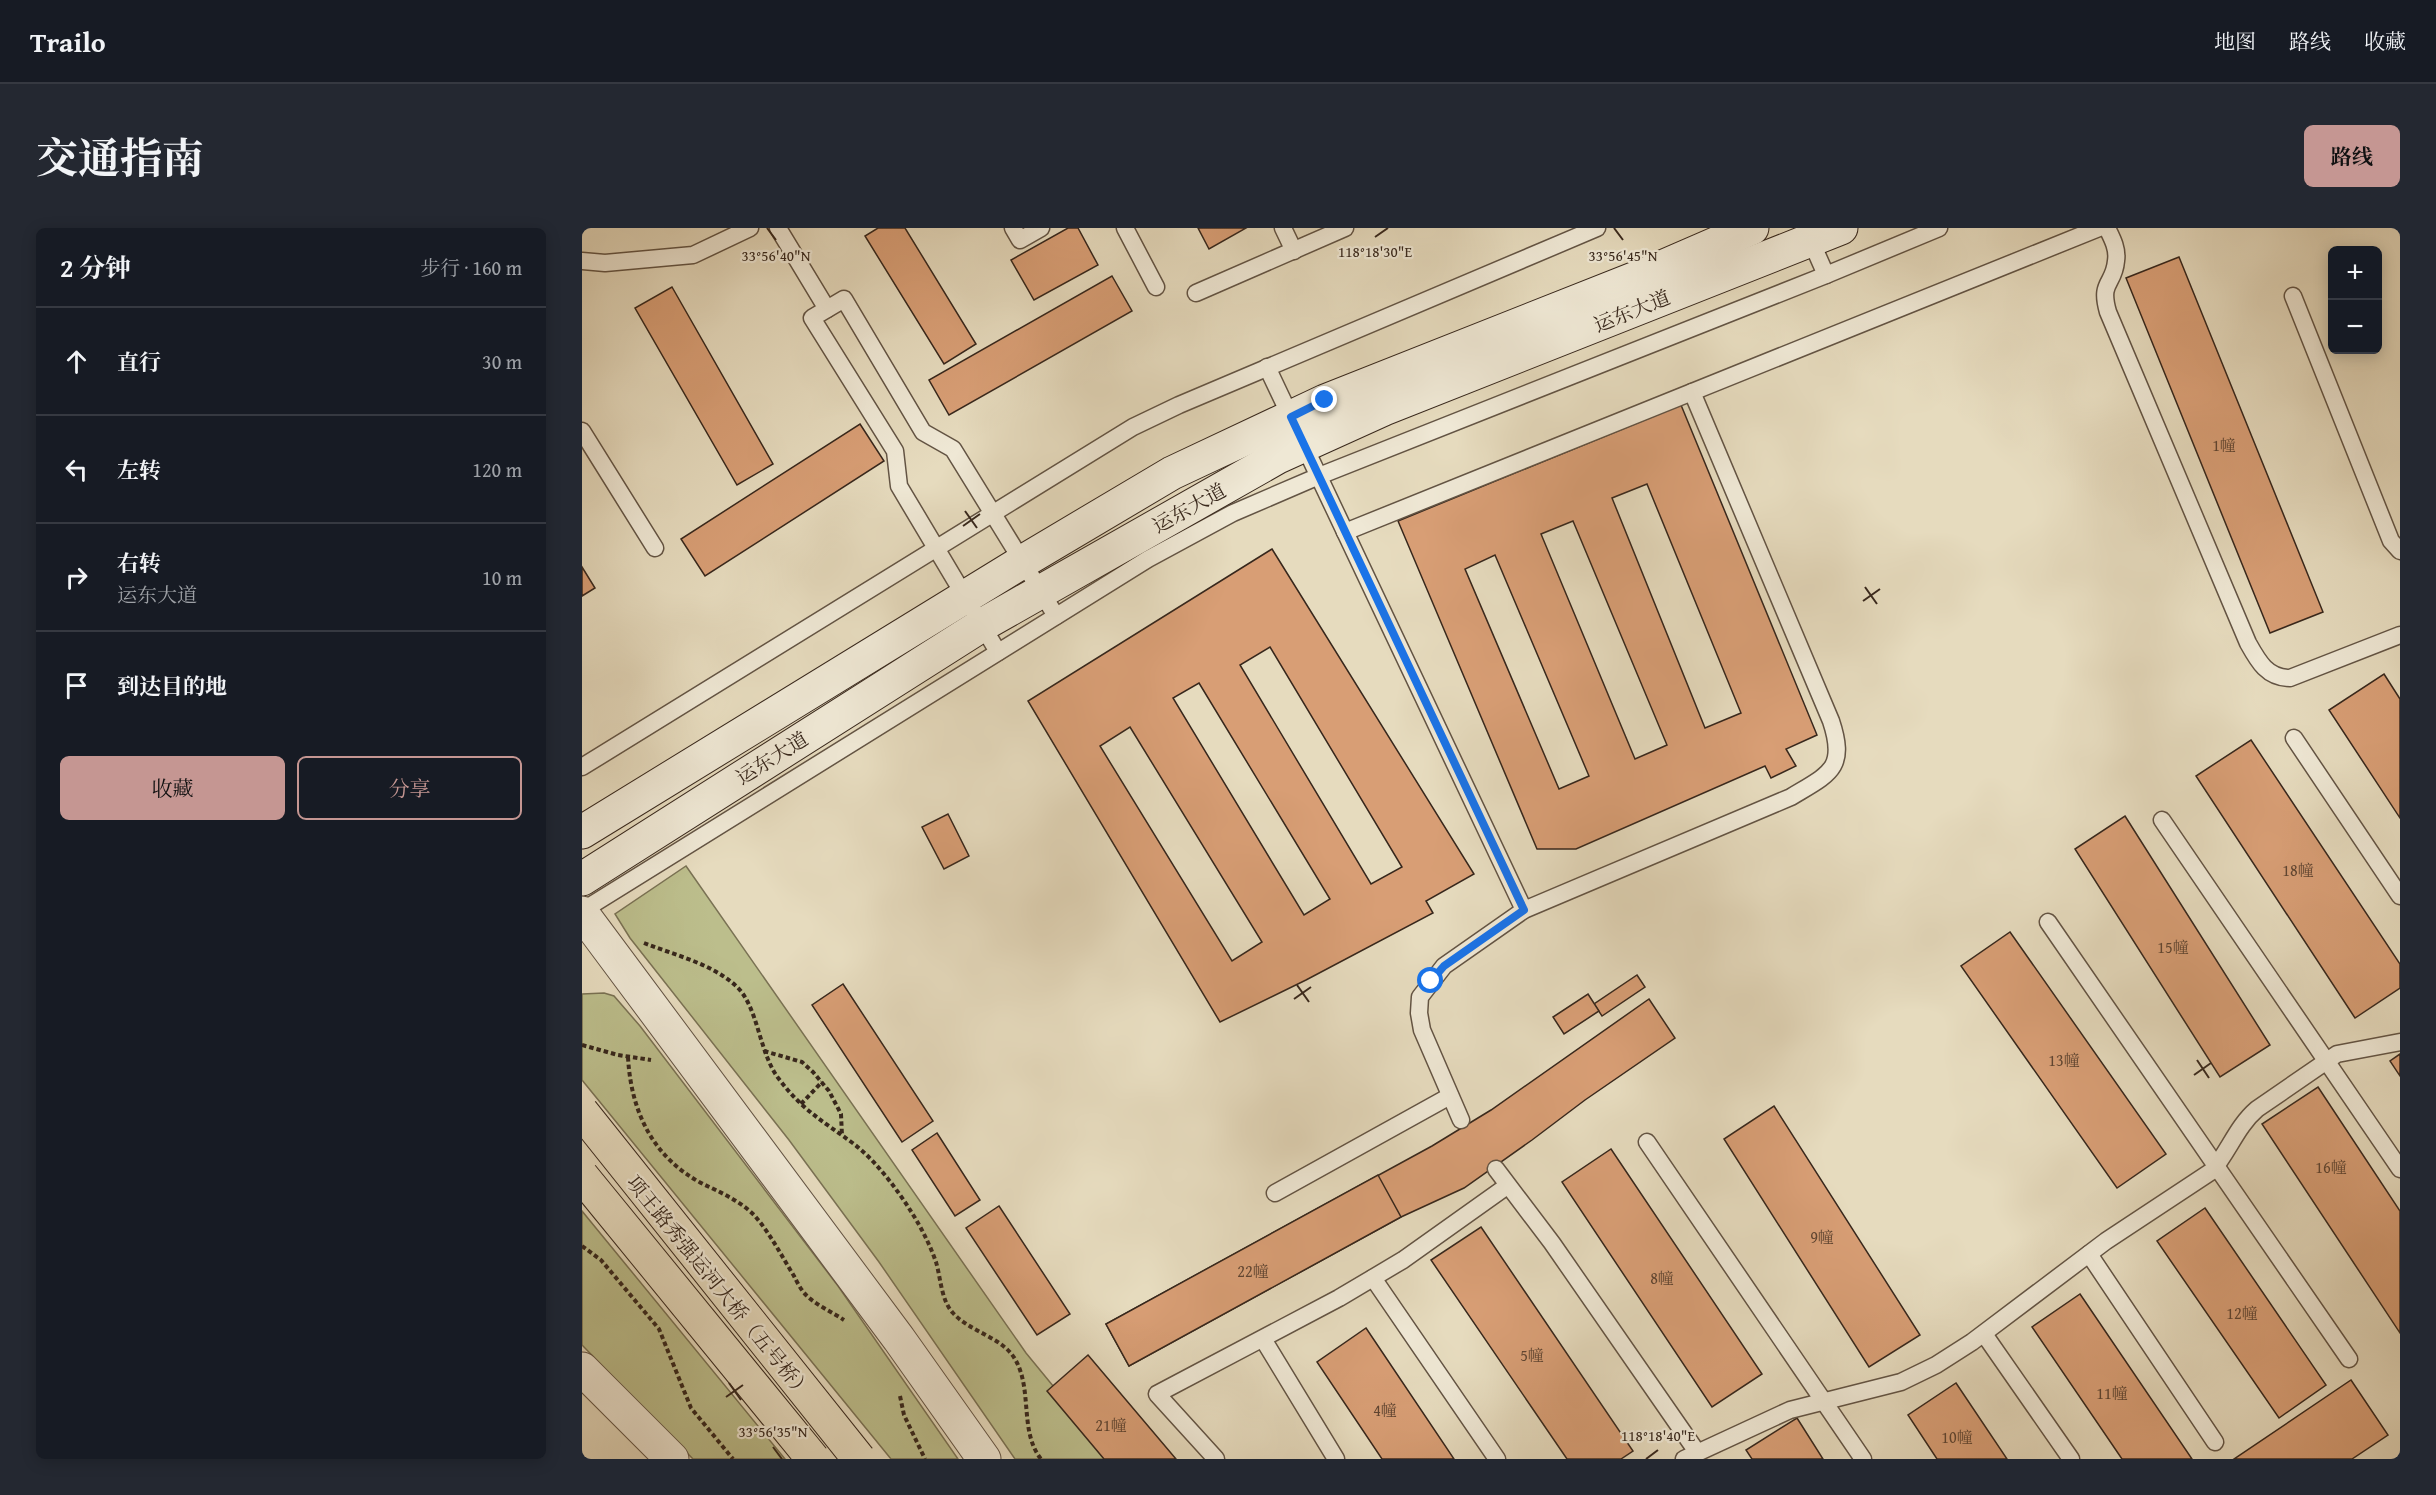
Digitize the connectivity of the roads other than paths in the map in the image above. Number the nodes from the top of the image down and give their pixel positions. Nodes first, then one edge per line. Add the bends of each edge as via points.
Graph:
1 (750, 228) edge
2 (778, 228) edge
3 (1013, 228) edge
4 (1041, 228) edge
5 (1125, 228) edge
6 (1283, 228) edge
7 (1346, 228) edge
8 (1597, 228) edge
9 (1752, 228) edge
10 (1841, 228) edge
11 (1940, 228) edge
12 (2100, 228) edge
13 (2108, 228) edge
14 (1808, 234) edge
15 (1294, 251) junction
16 (582, 261) edge
17 (1826, 275) junction
18 (1156, 286) dead end
19 (1196, 293) dead end
20 (2293, 296) dead end
21 (827, 309) junction
22 (1267, 367) junction
23 (1692, 392) junction
24 (582, 431) edge
25 (1297, 431) junction
26 (1319, 476) junction
27 (992, 513) junction
28 (1345, 532) junction
29 (655, 548) dead end
30 (935, 549) junction
31 (2400, 550) edge
32 (1022, 562) junction
33 (965, 597) junction
34 (1048, 604) junction
35 (2400, 635) edge
36 (990, 638) junction
37 (2294, 738) dead end
38 (582, 767) edge
39 (2163, 820) dead end
40 (582, 832) edge
41 (582, 879) edge
42 (2400, 896) edge
43 (1524, 910) junction
44 (582, 911) edge
45 (2048, 922) dead end
46 (2400, 1042) edge
47 (2327, 1061) junction
48 (1450, 1096) junction
49 (582, 1112) edge
50 (1461, 1120) dead end
51 (1647, 1142) dead end
52 (2216, 1166) junction
53 (2400, 1168) edge
54 (1496, 1169) dead end
55 (582, 1176) edge
56 (1508, 1186) junction
57 (1275, 1193) dead end
58 (2089, 1254) junction
59 (1373, 1278) junction
60 (1984, 1334) junction
61 (1263, 1339) junction
62 (2349, 1359) dead end
63 (582, 1369) edge
64 (1823, 1400) junction
65 (2215, 1442) dead end
66 (1691, 1455) edge
67 (672, 1459) edge
68 (813, 1459) edge
69 (859, 1459) edge
70 (984, 1459) edge
71 (1216, 1459) edge
72 (1336, 1459) edge
73 (1497, 1459) edge
74 (1863, 1459) edge
75 (2071, 1459) edge

1 - 16 lane via 693,255 604,263
2 - 21 lane
3 - 4 lane via 1020,240
5 - 18 lane
6 - 15 lane
7 - 15 lane
8 - 22 lane
9 - 25 main road, 运东大道 via 1646,274 1325,400
10 - 14 main road, 运东大道
11 - 17 lane
12 - 23 lane
13 - 35 lane via 2116,248 2116,262 2105,288 2108,312 2259,663 2280,678 2290,678
14 - 17 lane
14 - 25 main road, 运东大道 via 1384,409
15 - 19 lane
17 - 26 lane
20 - 31 lane via 2391,541
21 - 27 lane via 844,299 923,432 953,449
21 - 30 lane via 812,318 895,451 898,486
22 - 25 lane
22 - 27 lane via 1132,427
23 - 28 lane
23 - 43 lane via 1831,721 1838,754 1825,777 1791,797
24 - 29 lane
25 - 26 lane
25 - 32 main road, 运东大道 via 1172,473
25 - 34 main road, 运东大道
26 - 28 lane
26 - 34 lane via 1233,513 1148,559
27 - 30 lane
27 - 32 lane
28 - 43 lane
30 - 33 lane
30 - 38 lane
32 - 33 main road, 运东大道
32 - 34 lane
33 - 36 lane
33 - 40 main road, 运东大道
34 - 36 main road, 运东大道
36 - 41 main road, 运东大道
36 - 44 lane
37 - 42 lane
39 - 47 lane
43 - 48 lane via 1444,966 1420,998 1422,1030
44 - 70 main road
45 - 52 lane
46 - 47 lane via 2350,1050
47 - 52 lane via 2256,1108
47 - 53 lane
48 - 50 lane
48 - 57 lane
49 - 69 main road, 项王路秀强运河大桥（五号桥）, bridge
51 - 64 lane
52 - 58 lane
52 - 62 lane
54 - 56 lane
55 - 68 main road, 项王路秀强运河大桥（五号桥）, bridge
56 - 59 lane
56 - 66 lane via 1552,1242
58 - 60 lane
58 - 65 lane
59 - 61 lane
59 - 73 lane
60 - 64 lane via 1901,1382
60 - 75 lane
61 - 71 lane via 1157,1394
61 - 72 lane
63 - 67 main road
64 - 66 lane via 1790,1410
64 - 74 lane

